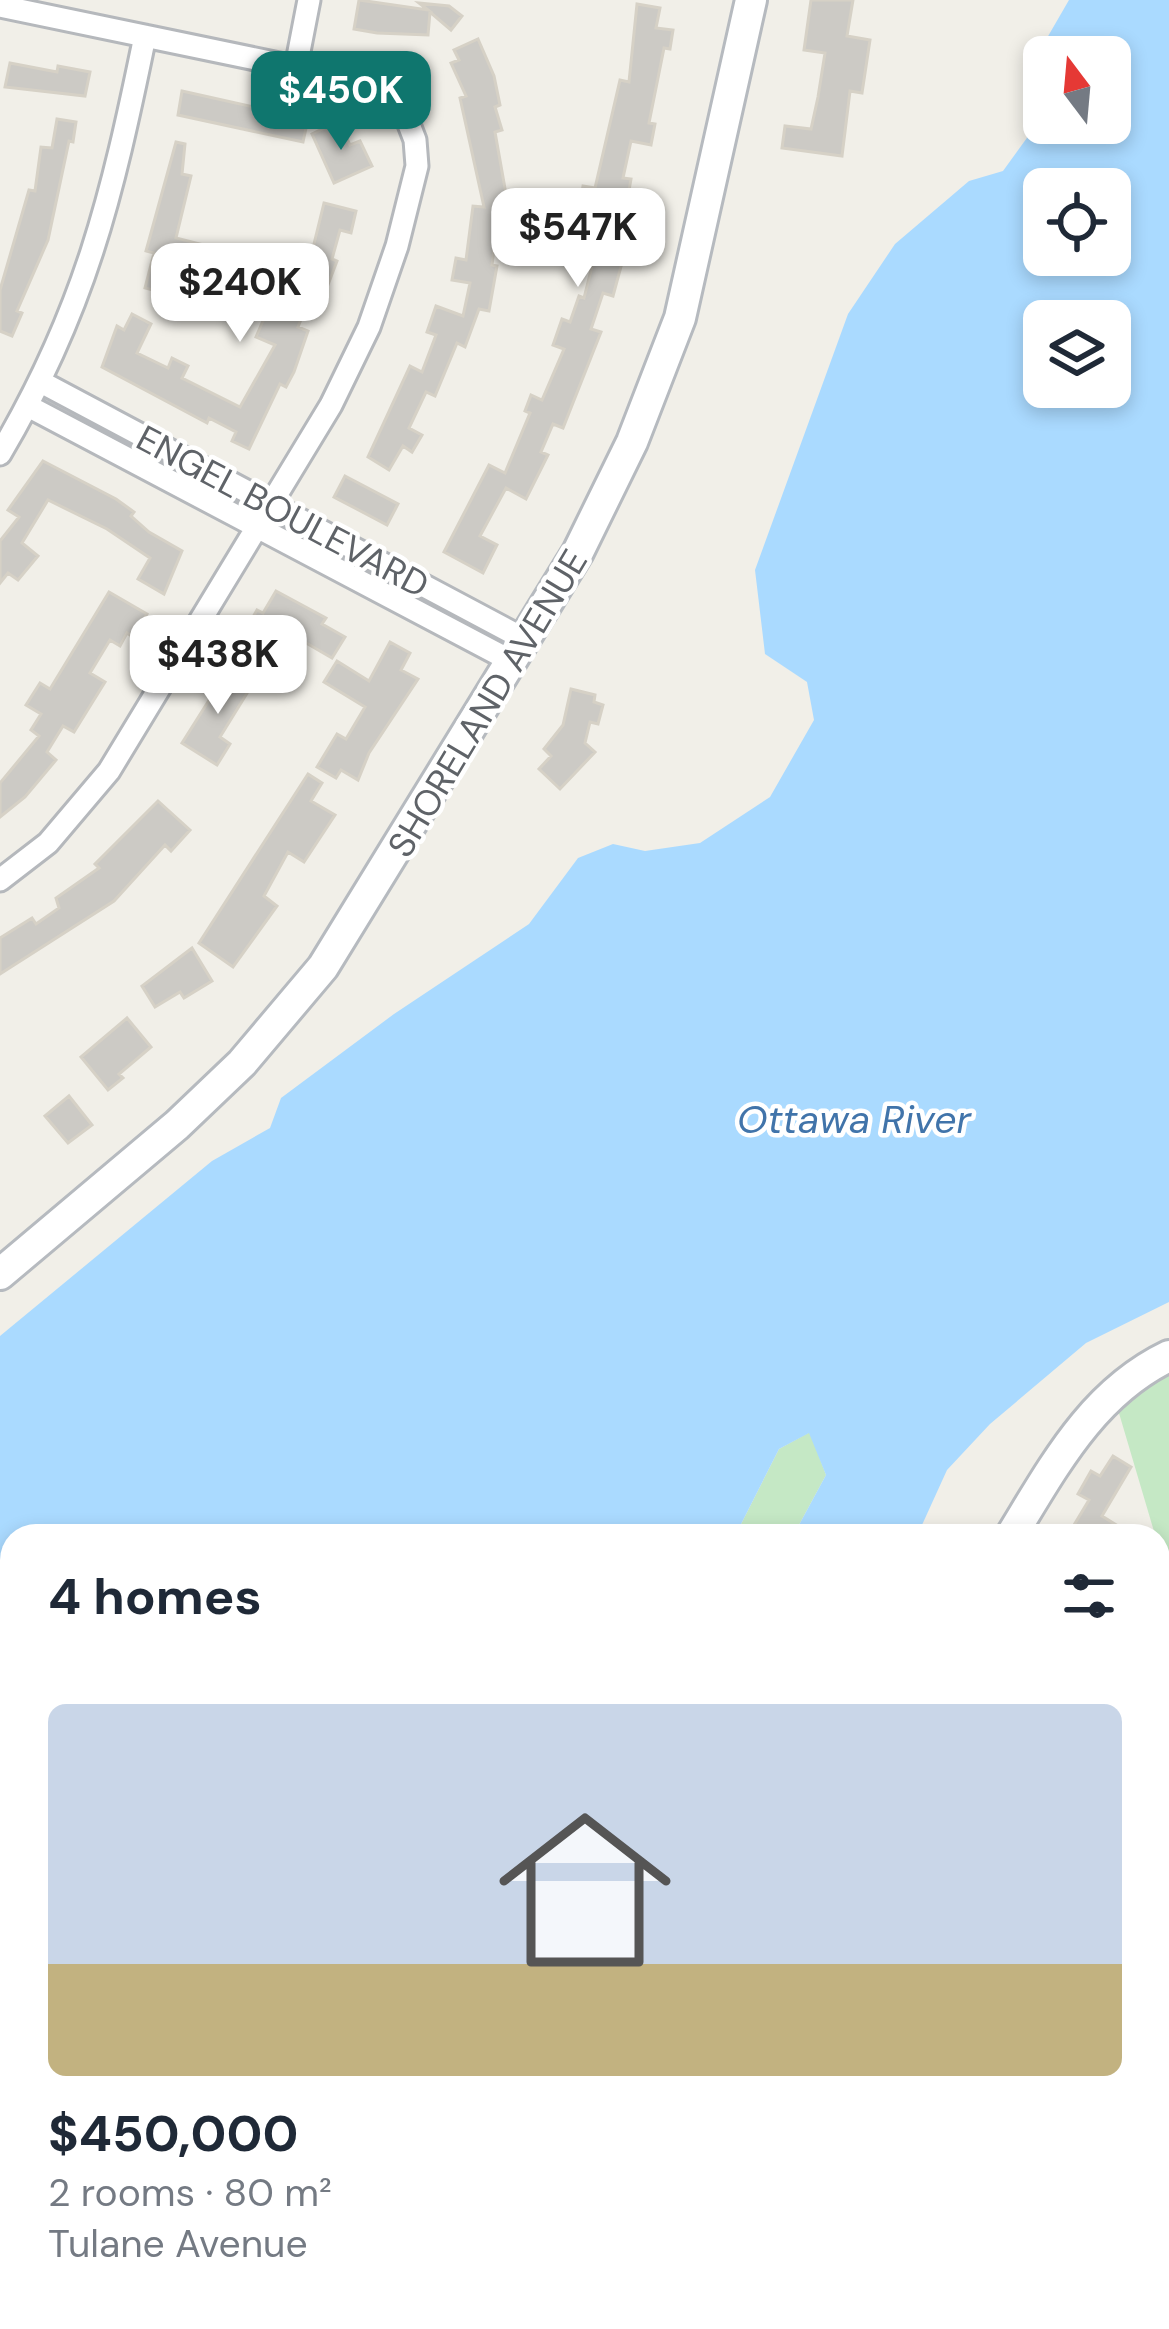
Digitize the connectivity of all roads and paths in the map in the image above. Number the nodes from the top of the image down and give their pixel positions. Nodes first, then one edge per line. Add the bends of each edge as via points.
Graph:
1 (310, 0) edge
2 (751, 0) edge
3 (0, 6) edge
4 (145, 36) junction
5 (296, 67) junction
6 (41, 382) junction
7 (28, 406) junction
8 (0, 454) edge
9 (272, 504) junction
10 (257, 527) junction
11 (519, 651) junction
12 (0, 880) edge
13 (0, 1274) edge
14 (1169, 1356) edge
15 (1018, 1524) edge

1 - 5 street
2 - 11 street, SHORELAND AVENUE via 670,346 608,494
3 - 4 street
4 - 5 street
4 - 6 street via 99,242
5 - 9 street via 371,83 405,114 417,166 390,271 332,405
6 - 7 street
6 - 9 street, ENGEL BOULEVARD
7 - 8 street
7 - 10 street, ENGEL BOULEVARD
9 - 10 street
9 - 11 street, ENGEL BOULEVARD
10 - 11 street, ENGEL BOULEVARD
10 - 12 street via 92,795
11 - 13 street, SHORELAND AVENUE via 323,967 226,1078
14 - 15 street via 1108,1397 1071,1439

